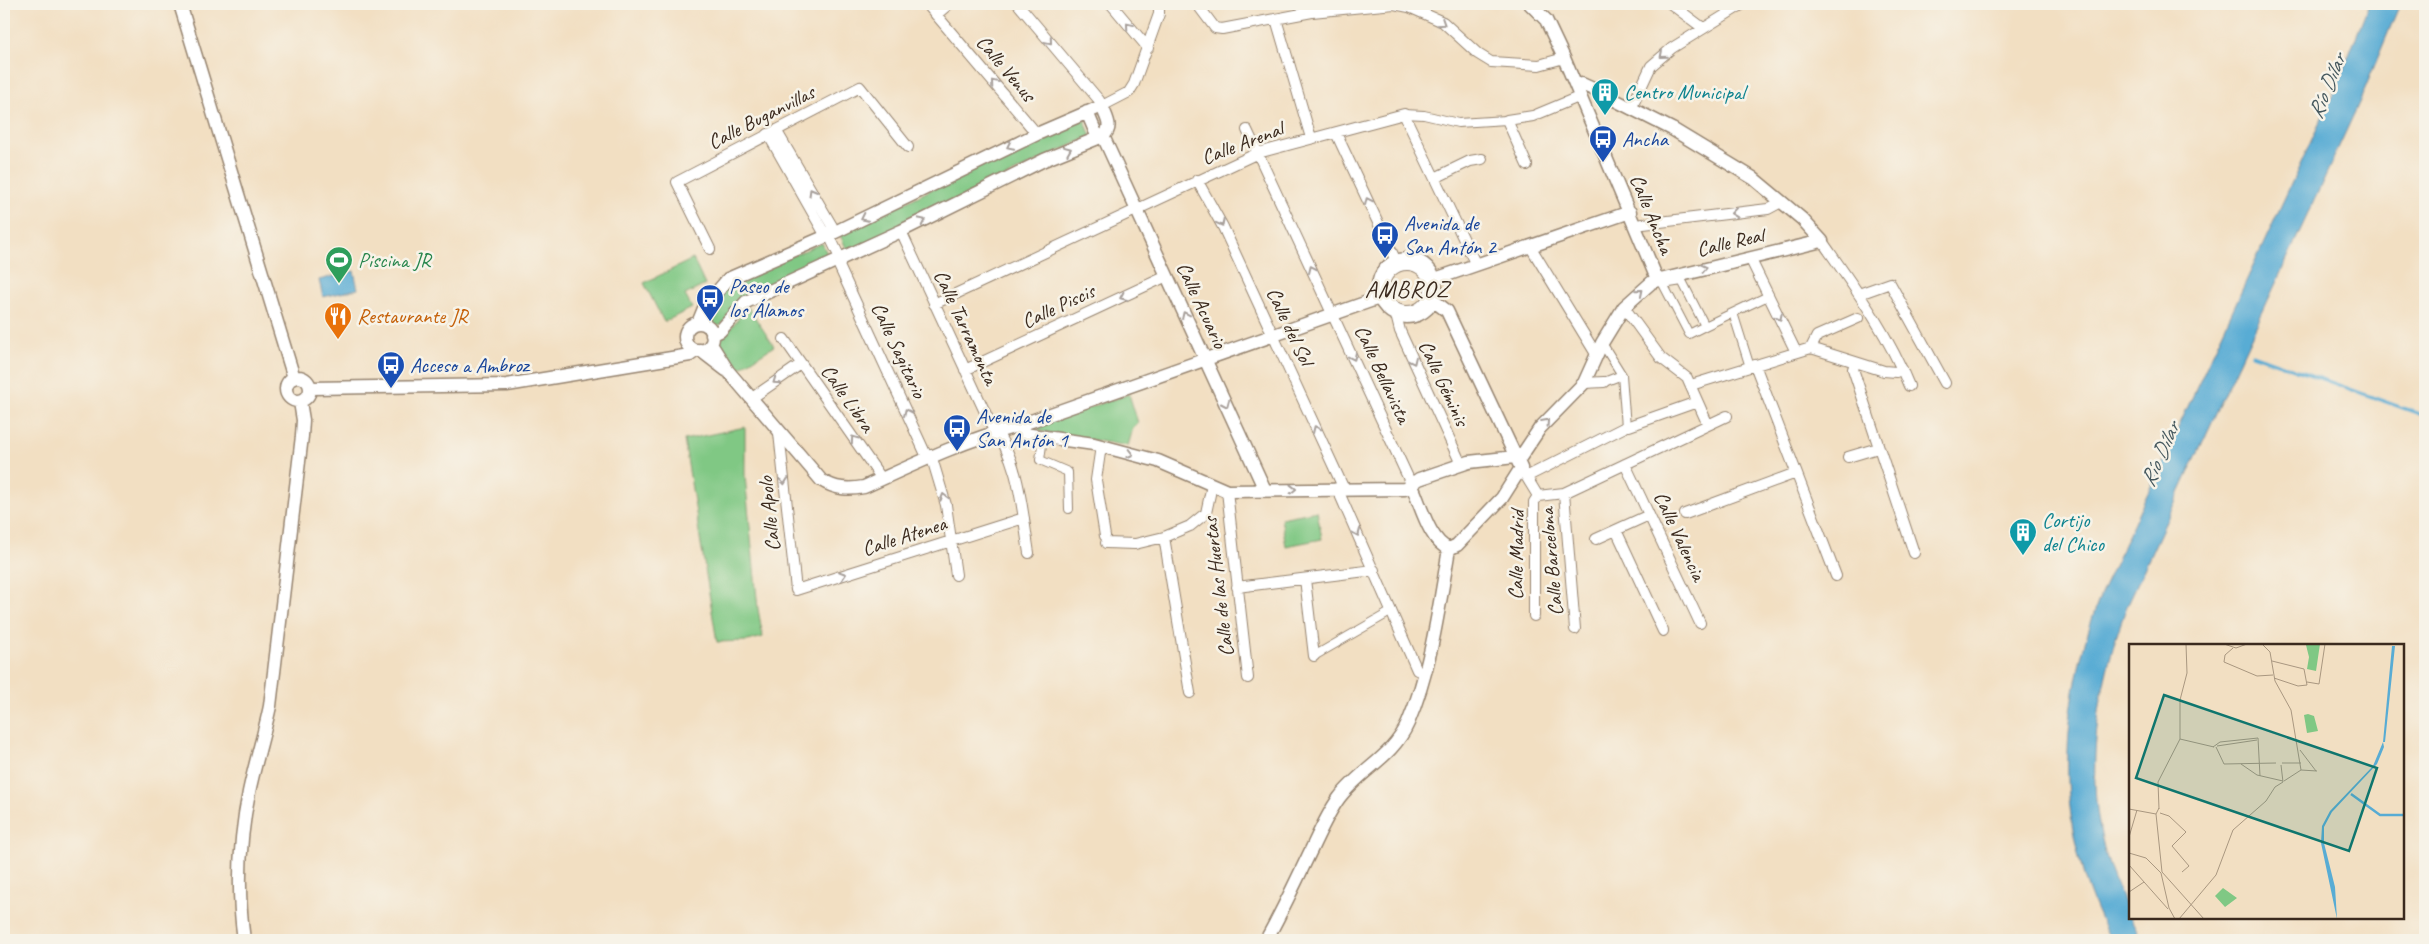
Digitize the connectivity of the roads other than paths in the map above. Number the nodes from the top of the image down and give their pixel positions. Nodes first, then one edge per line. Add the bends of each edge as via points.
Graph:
1 (180, 4) edge
2 (927, 4) edge
3 (949, 4) edge
4 (1018, 4) edge
5 (1111, 4) edge
6 (1159, 4) edge
7 (1196, 4) edge
8 (1530, 4) edge
9 (1671, 4) edge
10 (1743, 4) edge
11 (936, 14) junction
12 (1276, 19) junction
13 (1703, 28) junction
14 (1148, 48) junction
15 (1564, 58) junction
16 (1579, 91) junction
17 (1102, 106) junction
18 (1631, 110) junction
19 (1087, 112) junction
20 (1404, 114) junction
21 (1507, 120) junction
22 (1247, 130) dead end
23 (772, 132) junction
24 (1336, 133) junction
25 (1037, 134) junction
26 (1101, 137) junction
27 (1311, 138) junction
28 (908, 147) dead end
29 (1258, 153) junction
30 (1482, 159) dead end
31 (1527, 165) dead end
32 (1435, 178) junction
33 (1197, 180) junction
34 (1781, 202) junction
35 (1137, 210) junction
36 (1630, 212) junction
37 (1635, 225) junction
38 (901, 231) junction
39 (830, 235) junction
40 (1822, 241) junction
41 (1530, 246) junction
42 (710, 249) dead end
43 (1750, 258) junction
44 (841, 260) junction
45 (1396, 261) junction
46 (1476, 265) junction
47 (1422, 272) joint
48 (1167, 276) junction
49 (1435, 278) junction
50 (1657, 279) junction
51 (1859, 294) junction
52 (1768, 296) junction
53 (1380, 298) junction
54 (1434, 301) junction
55 (934, 304) junction
56 (1624, 307) junction
57 (1333, 313) junction
58 (1732, 313) junction
59 (1396, 315) junction
60 (1858, 318) dead end
61 (698, 323) junction
62 (1705, 326) junction
63 (1273, 334) junction
64 (784, 339) dead end
65 (702, 345) junction
66 (1599, 348) junction
67 (1811, 348) junction
68 (1796, 352) junction
69 (1206, 359) junction
70 (1854, 363) junction
71 (801, 364) junction
72 (1752, 366) junction
73 (1902, 368) junction
74 (965, 370) junction
75 (1622, 375) junction
76 (294, 378) junction
77 (1604, 382) joint
78 (1584, 383) junction
79 (1945, 383) dead end
80 (1691, 386) junction
81 (1909, 386) dead end
82 (311, 388) junction
83 (752, 398) junction
84 (300, 402) junction
85 (1697, 402) junction
86 (1727, 416) dead end
87 (1708, 425) junction
88 (1017, 426) junction
89 (1626, 427) junction
90 (996, 432) junction
91 (779, 433) junction
92 (1043, 437) junction
93 (1104, 447) junction
94 (1878, 448) junction
95 (929, 456) junction
96 (1848, 457) dead end
97 (1460, 464) junction
98 (1625, 464) junction
99 (1521, 465) junction
100 (1796, 473) junction
101 (882, 479) junction
102 (1212, 485) junction
103 (1412, 486) junction
104 (1341, 489) junction
105 (1265, 490) junction
106 (1226, 492) junction
107 (1564, 493) junction
108 (1538, 496) junction
109 (1069, 508) dead end
110 (1649, 514) junction
111 (1685, 514) dead end
112 (1024, 518) junction
113 (1616, 530) junction
114 (1164, 537) junction
115 (1596, 539) dead end
116 (952, 540) junction
117 (1449, 549) junction
118 (1030, 553) dead end
119 (1914, 554) dead end
120 (1374, 570) junction
121 (956, 575) dead end
122 (1836, 576) dead end
123 (1306, 579) junction
124 (1237, 587) junction
125 (796, 590) joint
126 (1392, 611) junction
127 (1534, 616) dead end
128 (1700, 622) dead end
129 (1575, 629) dead end
130 (1663, 631) dead end
131 (1314, 656) joint
132 (1425, 673) junction
133 (1248, 678) dead end
134 (1190, 692) dead end
135 (244, 940) edge
136 (1266, 940) edge

1 - 76 street
2 - 11 street, Calle Venus
3 - 11 street
4 -> 17 street
14 -> 5 street
6 - 14 street
7 - 12 street via 1215,28
8 - 15 street, Calle Ancha via 1546,20
9 - 13 street
10 - 13 street
25 -> 11 street, Calle Venus
12 -> 15 street via 1341,8 1394,4 1443,22 1491,62 1538,65
12 - 27 street
13 -> 18 street via 1651,66
14 - 17 street via 1128,92
15 - 16 street, Calle Ancha
16 - 18 street via 1598,93
16 - 21 street, Calle Arenal via 1533,116
16 - 36 street, Calle Ancha
17 - 19 street
17 - 26 street via 1110,127
18 - 34 street via 1672,129 1753,178
19 - 25 street
19 - 26 street, Calle Acuario
20 - 21 street, Calle Arenal via 1458,123
20 - 24 street, Calle Arenal
20 - 32 street
21 - 31 street
22 - 29 street, Calle Bellavista
23 - 28 street, Calle Buganvillas via 860,87
23 - 39 street via 823,231
23 - 42 street, Calle Buganvillas via 677,182
24 - 27 street, Calle Arenal
45 -> 24 street
25 -> 39 street
26 - 35 street, Calle Acuario
38 -> 26 street via 1044,160
27 - 29 street, Calle Arenal
29 - 33 street, Calle Arenal
57 -> 29 street, Calle Bellavista
30 - 32 street
32 - 46 street
33 - 35 street, Calle Arenal
33 -> 63 street, Calle del Sol via 1223,227
34 -> 37 street via 1768,209
34 - 40 street
35 - 48 street, Calle Acuario
35 - 55 street, Calle Arenal
36 - 37 street, Calle Ancha
36 - 41 street
37 - 50 street, Calle Ancha
38 - 44 street
38 - 55 street, Calle Tarramonta
39 - 44 street
39 - 61 street via 728,279 705,306
40 - 43 street, Calle Real
40 - 51 street
41 - 46 street
41 - 66 street
50 -> 43 street, Calle Real
43 - 52 street
44 - 65 street via 746,302 720,331
95 -> 44 street, Calle Sagitario via 839,266
45 - 49 street via 1418,261
45 - 53 street via 1380,277
46 - 49 street
47 - 47 street via 1429,285 1423,303 1406,310 1388,300 1385,286 1391,274 1410,266
69 -> 48 street, Calle Acuario
48 -> 74 street, Calle Piscis
49 - 54 street
56 -> 50 street, Calle Real
51 - 73 street
51 - 79 street via 1890,283
52 - 58 street
52 -> 68 street
53 - 57 street
53 - 59 street
54 - 59 street via 1421,314
54 - 99 street via 1447,311
55 - 74 street, Calle Tarramonta
56 - 66 street, Calle Real
56 - 80 street via 1661,358 1687,378
57 - 63 street
57 -> 103 street, Calle Bellavista
58 - 62 street
58 - 72 street
59 -> 97 street, Calle Géminis via 1400,331
60 - 67 street via 1817,336
61 - 65 street via 708,326
61 - 65 street via 686,332
62 - 62 street via 1690,334 1663,284 1682,281
63 - 69 street
104 -> 63 street, Calle del Sol
64 - 71 street, Calle Libra
65 - 82 street via 690,355 507,384
65 - 83 street
66 - 75 street
66 - 78 street, Calle Real
67 - 68 street
67 - 70 street
68 - 72 street
69 - 88 street
69 -> 105 street, Calle Acuario
70 - 73 street via 1884,371 1896,372
70 - 94 street via 1853,369
71 -> 83 street
101 -> 71 street, Calle Libra
72 - 80 street
72 - 100 street
73 - 81 street
74 - 90 street, Calle Tarramonta
75 - 77 street
75 - 89 street
76 - 82 street via 305,379
76 - 84 street via 287,385 287,395
77 - 78 street
99 -> 78 street, Calle Real via 1540,428
80 - 85 street
82 - 84 street via 306,399
83 - 91 street
84 - 135 street via 302,436 270,706 242,838 240,893
85 - 87 street
85 - 89 street
86 - 87 street
87 - 98 street
88 - 90 street
88 - 92 street via 1024,434
89 - 99 street
90 - 95 street
90 - 112 street, Calle Tarramonta via 1016,474
91 - 101 street via 829,486 853,489
91 -> 125 street, Calle Apolo
92 - 93 street
92 - 109 street via 1040,460 1068,472
93 -> 102 street via 1158,460
93 - 114 street via 1097,485 1105,540 1134,544
94 - 96 street
94 - 119 street
95 - 101 street
116 -> 95 street, Calle Sagitario via 946,505
97 - 99 street
97 - 103 street via 1419,480
98 - 107 street
98 - 110 street, Calle Valencia
99 - 108 street
99 - 117 street, Calle Real via 1502,498
100 - 111 street
100 - 122 street
102 - 106 street
102 - 114 street via 1206,513 1190,526
103 - 104 street via 1405,489
103 - 117 street, Calle Bellavista via 1441,546
105 -> 104 street
104 -> 120 street, Calle del Sol
105 - 106 street
106 - 124 street, Calle de las Huertas
107 - 108 street
107 - 129 street, Calle Barcelona
108 - 127 street, Calle Madrid via 1534,502
110 - 113 street
110 - 128 street, Calle Valencia
112 - 116 street, Calle Atenea
112 - 118 street, Calle Tarramonta
113 - 115 street
113 - 130 street
114 - 134 street
116 - 121 street, Calle Sagitario
125 -> 116 street, Calle Atenea
117 - 132 street
120 - 123 street
120 - 126 street, Calle del Sol
123 - 124 street
123 - 131 street
124 - 133 street, Calle de las Huertas
126 - 131 street
126 - 132 street, Calle del Sol via 1418,670
132 - 136 street via 1408,724 1378,764 1354,780 1338,799

